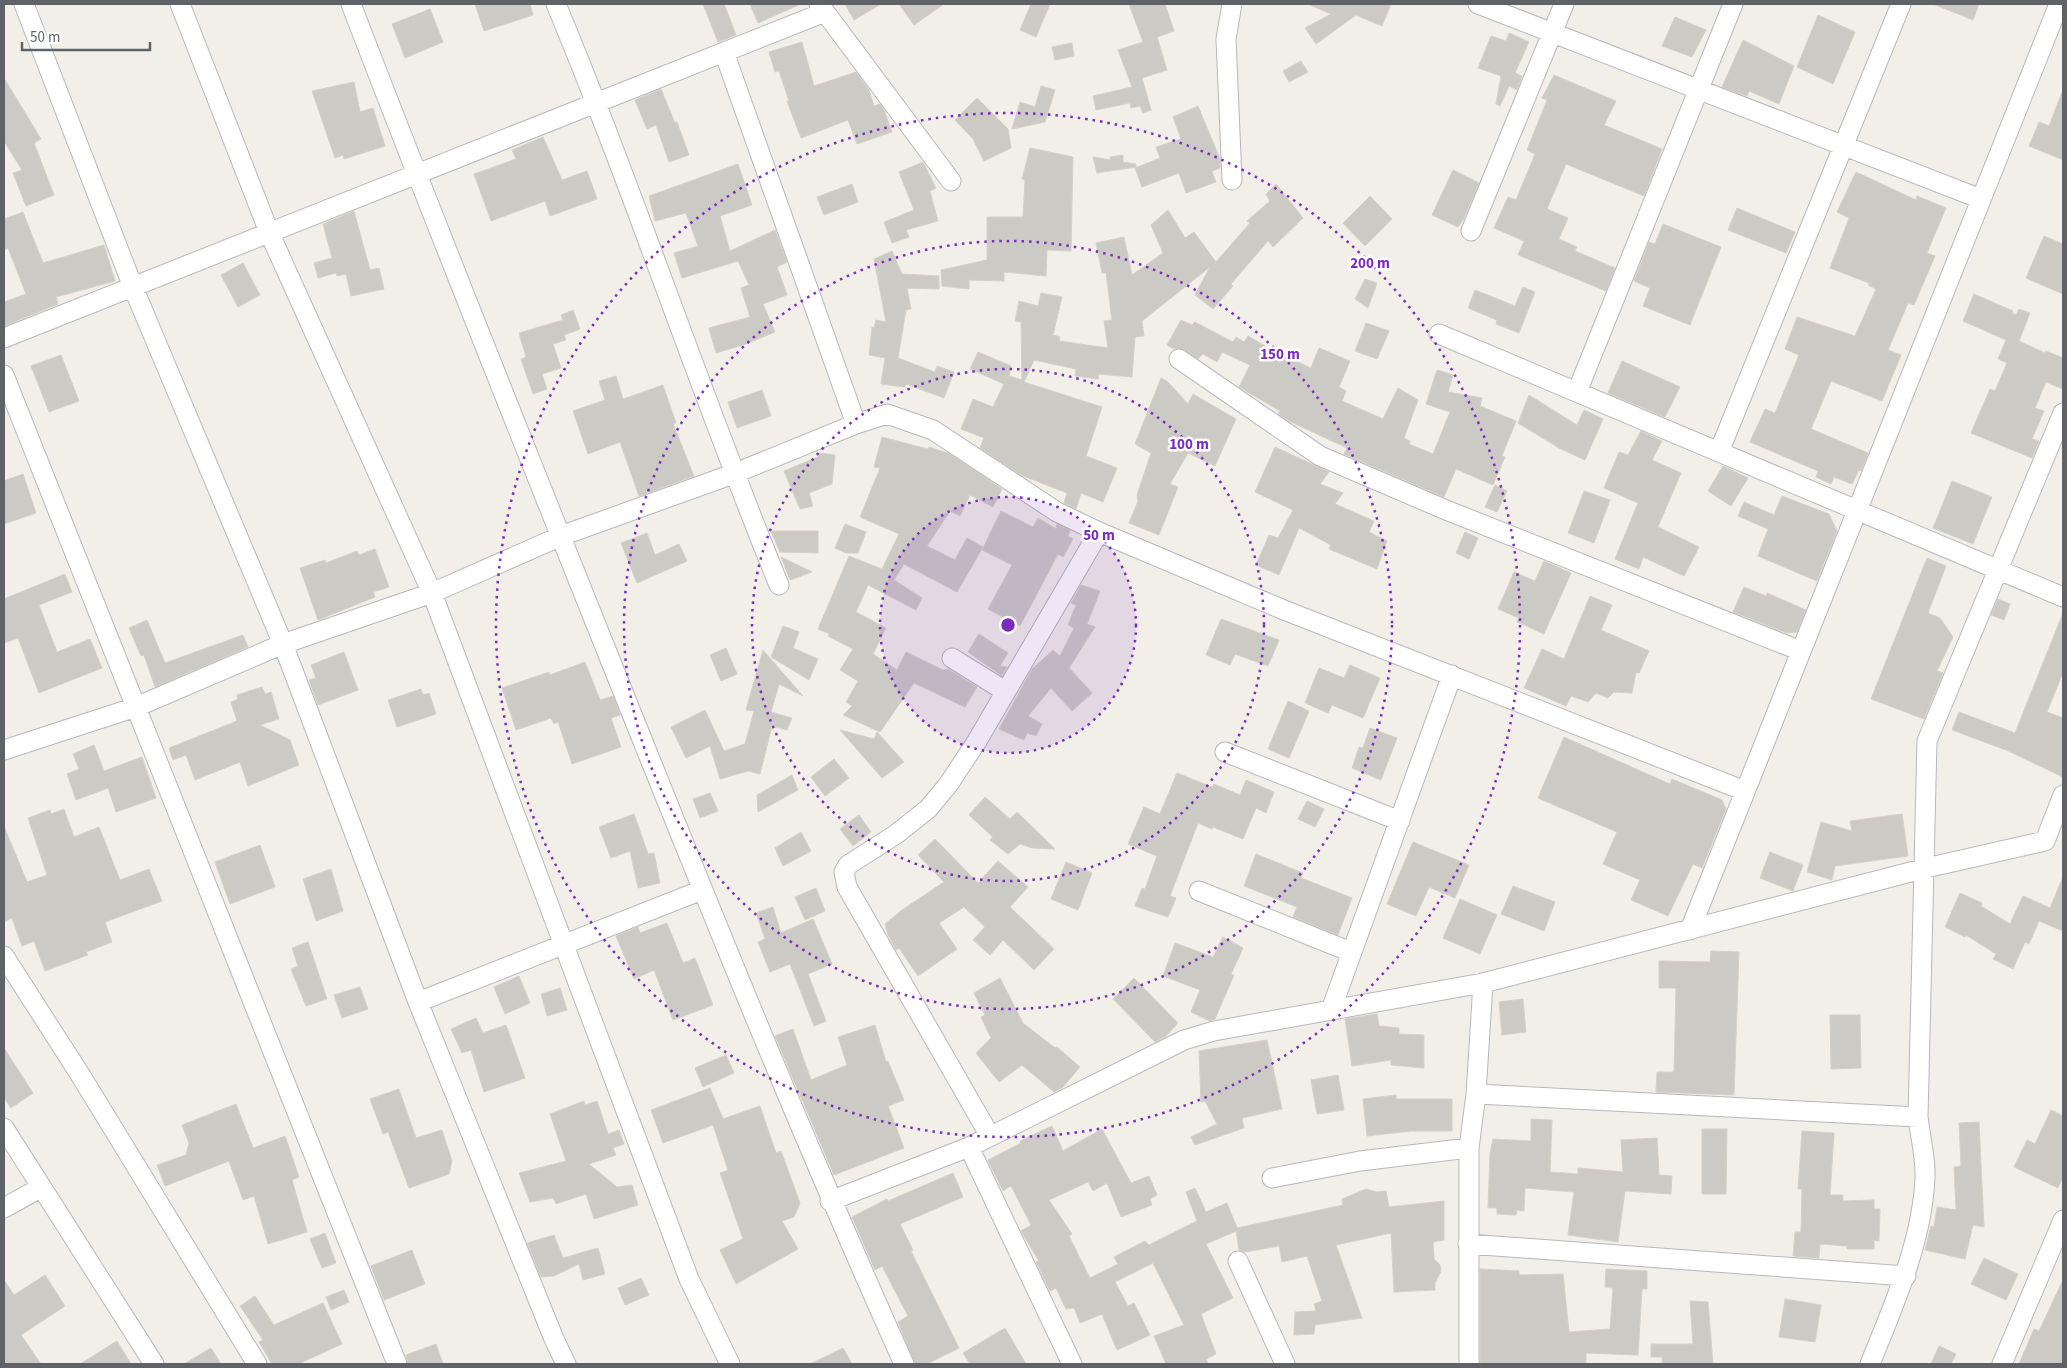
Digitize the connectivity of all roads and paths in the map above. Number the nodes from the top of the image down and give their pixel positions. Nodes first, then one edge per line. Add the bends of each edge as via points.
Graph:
1 (24, 4) edge
2 (180, 4) edge
3 (351, 4) edge
4 (556, 4) edge
5 (1232, 4) edge
6 (1478, 4) edge
7 (1564, 4) edge
8 (1733, 4) edge
9 (1900, 4) edge
10 (2059, 4) edge
11 (822, 8) edge
12 (1552, 32) junction
13 (724, 52) junction
14 (1700, 90) junction
15 (597, 102) junction
16 (1843, 145) junction
17 (416, 174) junction
18 (1232, 180) dead end
19 (951, 181) dead end
20 (1981, 198) junction
21 (1471, 230) dead end
22 (269, 232) junction
23 (133, 287) junction
24 (1439, 334) dead end
25 (4, 338) edge
26 (1178, 359) dead end
27 (4, 375) edge
28 (1577, 392) junction
29 (2063, 413) edge
30 (856, 424) junction
31 (1719, 452) junction
32 (733, 474) junction
33 (1857, 510) junction
34 (1098, 532) junction
35 (561, 536) junction
36 (1998, 570) junction
37 (779, 585) dead end
38 (432, 593) junction
39 (2063, 597) edge
40 (283, 644) junction
41 (1801, 651) junction
42 (952, 658) dead end
43 (1452, 675) junction
44 (1005, 691) junction
45 (136, 707) junction
46 (4, 750) edge
47 (1225, 752) dead end
48 (1745, 791) junction
49 (2063, 796) edge
50 (1400, 821) junction
51 (1926, 868) junction
52 (702, 890) junction
53 (1199, 891) dead end
54 (1690, 930) junction
55 (563, 944) junction
56 (1351, 952) junction
57 (4, 956) edge
58 (1483, 983) junction
59 (418, 1002) junction
60 (1331, 1010) junction
61 (1476, 1094) junction
62 (1918, 1117) junction
63 (4, 1128) edge
64 (990, 1136) junction
65 (969, 1147) junction
66 (1468, 1148) junction
67 (1272, 1178) dead end
68 (40, 1188) junction
69 (830, 1201) junction
70 (4, 1208) edge
71 (2063, 1220) edge
72 (1468, 1244) junction
73 (1238, 1261) dead end
74 (1906, 1276) junction
75 (154, 1364) edge
76 (257, 1364) edge
77 (397, 1364) edge
78 (566, 1364) edge
79 (730, 1364) edge
80 (904, 1364) edge
81 (1072, 1364) edge
82 (1286, 1364) edge
83 (1469, 1364) edge
84 (1870, 1364) edge
85 (2002, 1364) edge

1 - 23 street
2 - 22 street
3 - 17 street
4 - 15 street
5 - 18 street via 1226,39
6 - 12 street
7 - 12 street
8 - 14 street
9 - 16 street
10 - 20 street
11 - 13 street
11 - 19 street
12 - 14 street
12 - 21 street
13 - 15 street
13 - 30 street
14 - 16 street
14 - 28 street
15 - 17 street
15 - 32 street
16 - 20 street
16 - 31 street
17 - 22 street
17 - 35 street
20 - 33 street
22 - 23 street
22 - 38 street
23 - 25 street
23 - 40 street
24 - 28 street
26 - 41 street via 1320,456 1446,510
27 - 45 street
28 - 31 street
29 - 36 street
30 - 32 street
30 - 34 street via 887,414 933,430 1057,512
31 - 33 street
32 - 35 street
32 - 37 street
33 - 36 street
33 - 41 street
34 - 43 street via 1284,610
34 - 44 street
35 - 38 street
35 - 52 street
36 - 39 street
36 - 51 street via 1927,740
38 - 40 street
38 - 55 street
40 - 45 street
40 - 59 street
41 - 48 street
42 - 44 street
43 - 48 street
43 - 50 street
44 - 64 street via 948,785 928,809 848,865 844,879
45 - 46 street
45 - 77 street
47 - 50 street
48 - 54 street
49 - 51 street via 2045,841
50 - 56 street
51 - 54 street
51 - 62 street
52 - 55 street
52 - 69 street
53 - 56 street
54 - 58 street
55 - 59 street
55 - 79 street via 689,1279
56 - 60 street
57 - 76 street
58 - 60 street
58 - 61 street
59 - 78 street
60 - 64 street via 1214,1031 1184,1040
61 - 62 street
61 - 66 street
62 - 74 street via 1925,1176 1920,1221
63 - 68 street
64 - 65 street
65 - 69 street
65 - 81 street
66 - 67 street via 1360,1161
66 - 72 street
68 - 70 street
68 - 75 street
69 - 80 street
71 - 85 street
72 - 74 street
72 - 83 street
73 - 82 street
74 - 84 street

